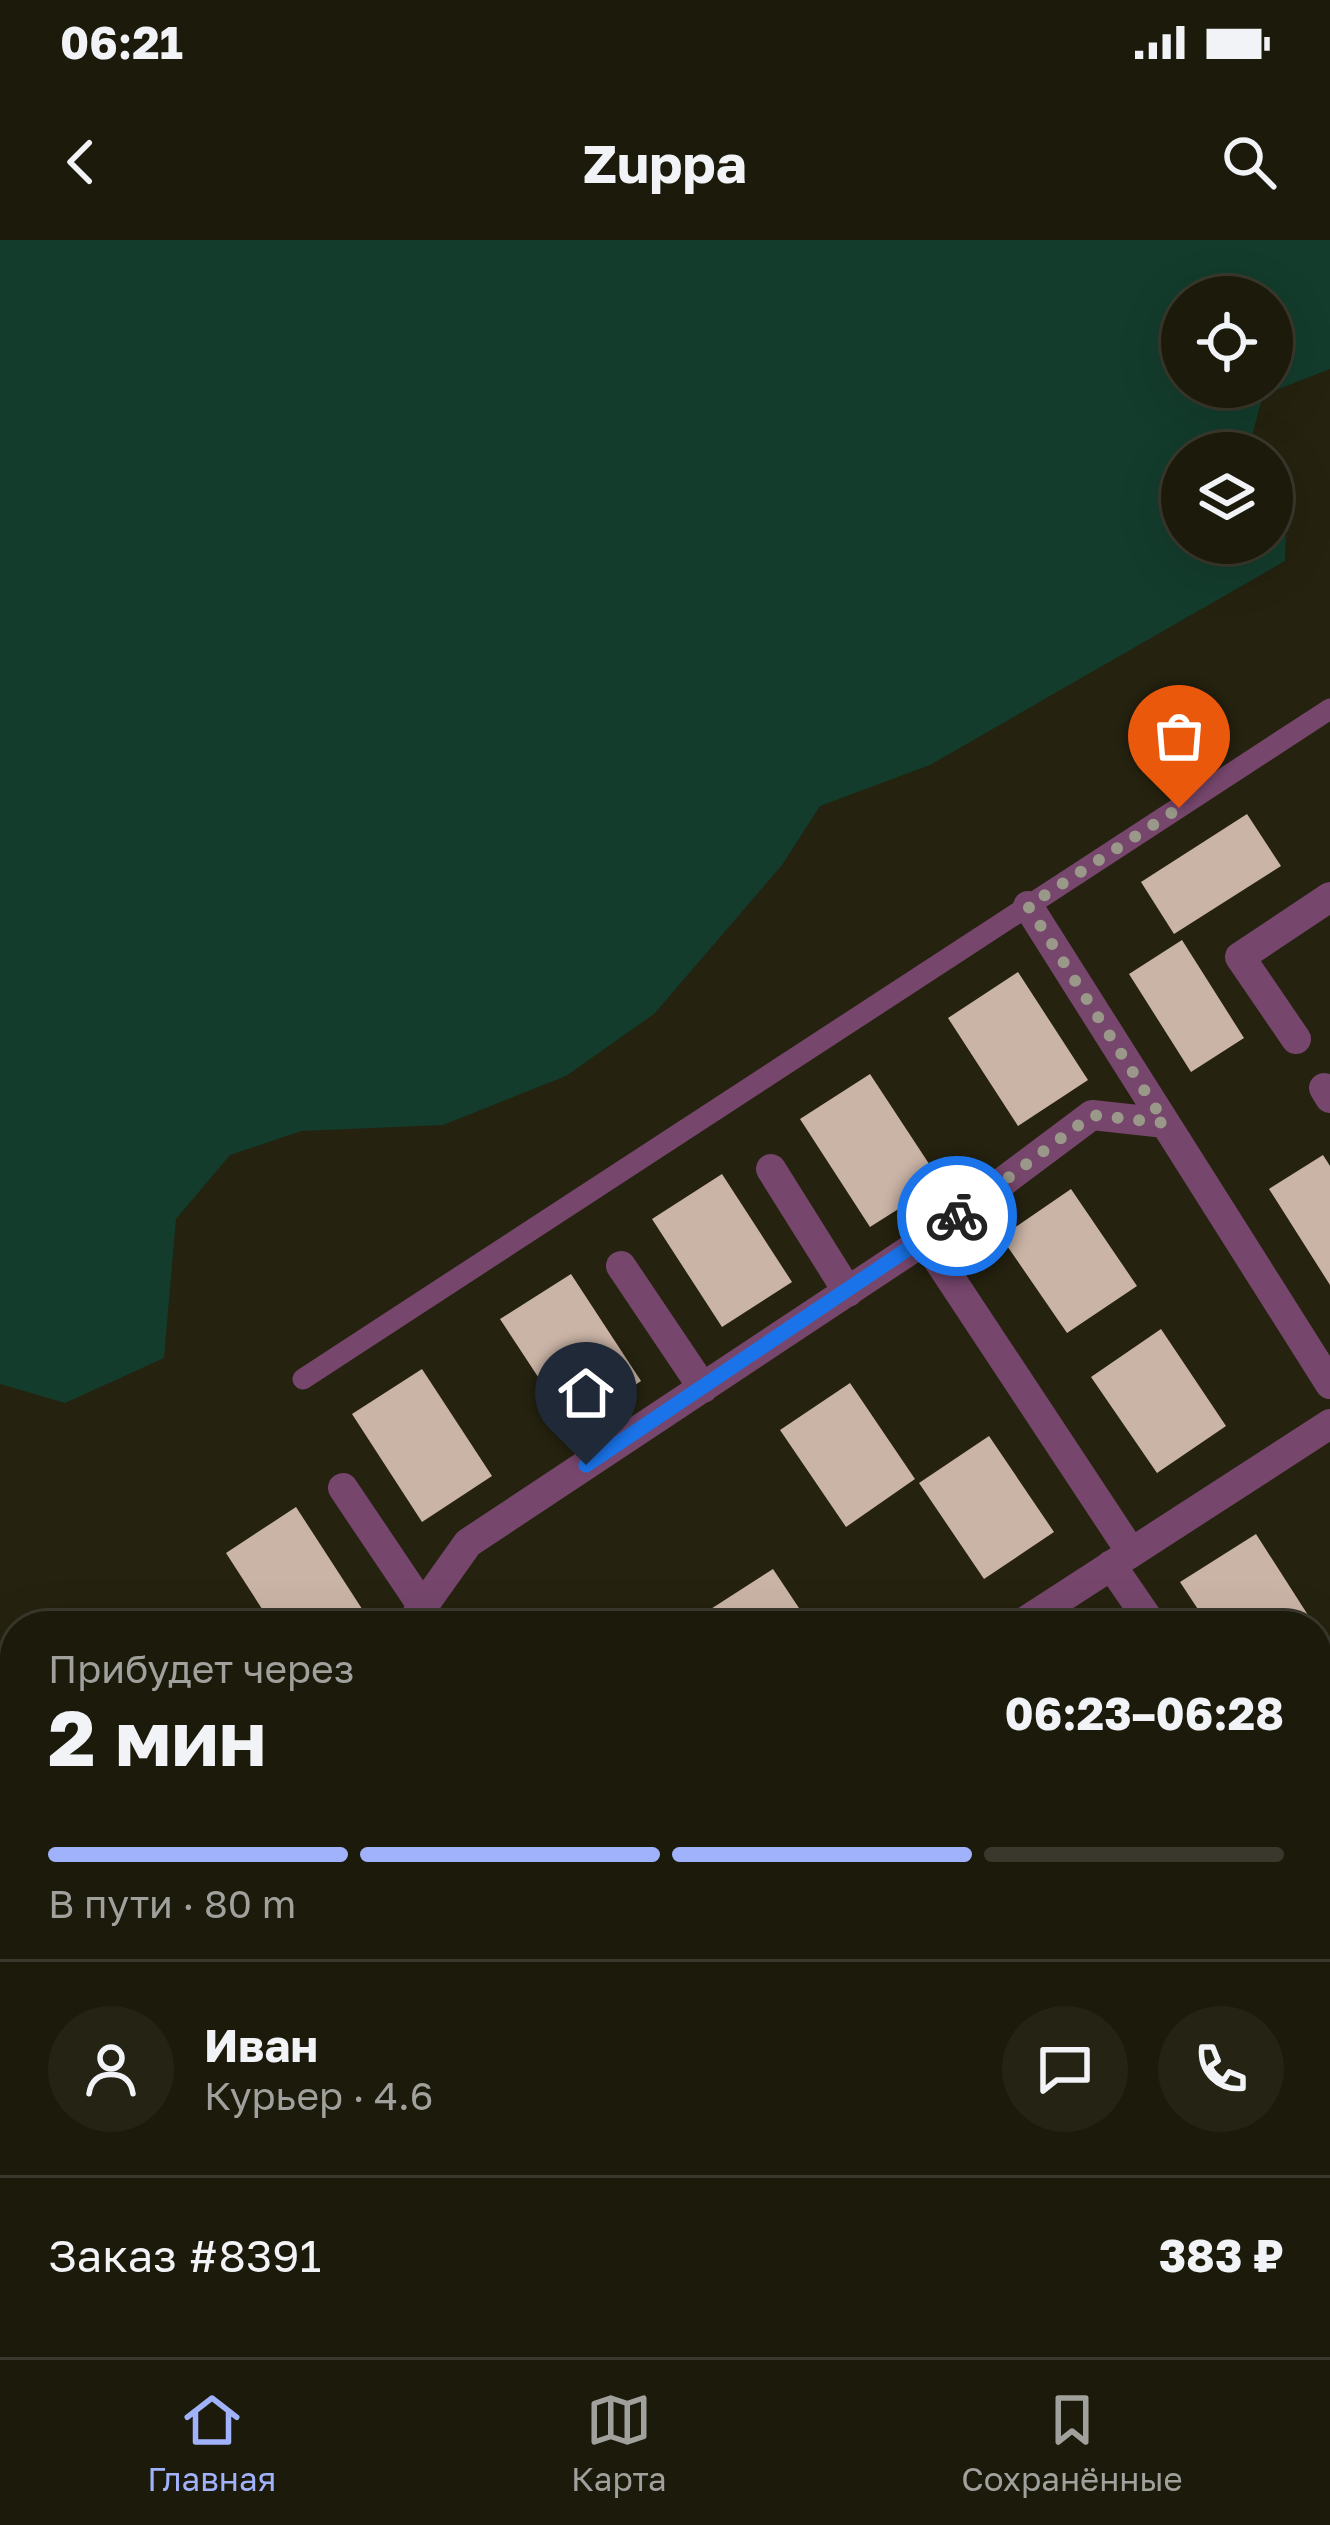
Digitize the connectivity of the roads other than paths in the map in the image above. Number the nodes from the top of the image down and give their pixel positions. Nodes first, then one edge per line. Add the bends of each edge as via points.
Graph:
1 (1330, 709) edge
2 (1330, 897) edge
3 (1028, 906) junction
4 (1295, 1039) dead end
5 (1165, 1123) junction
6 (772, 1169) dead end
7 (925, 1240) junction
8 (621, 1266) dead end
9 (848, 1292) junction
10 (303, 1379) dead end
11 (1330, 1384) edge
12 (703, 1388) junction
13 (1330, 1424) edge
14 (343, 1488) dead end
15 (1121, 1558) junction
16 (413, 1611) edge
17 (420, 1611) edge
18 (1041, 1611) edge
19 (1146, 1611) edge

1 - 3 lane
2 - 4 street via 1240,957
3 - 5 street
3 - 10 lane
5 - 7 street via 1092,1115
5 - 11 street
6 - 9 street
7 - 9 street
7 - 15 street
8 - 12 street
9 - 12 street
12 - 17 street via 468,1543
13 - 15 street
14 - 16 street
15 - 18 street
15 - 19 street

